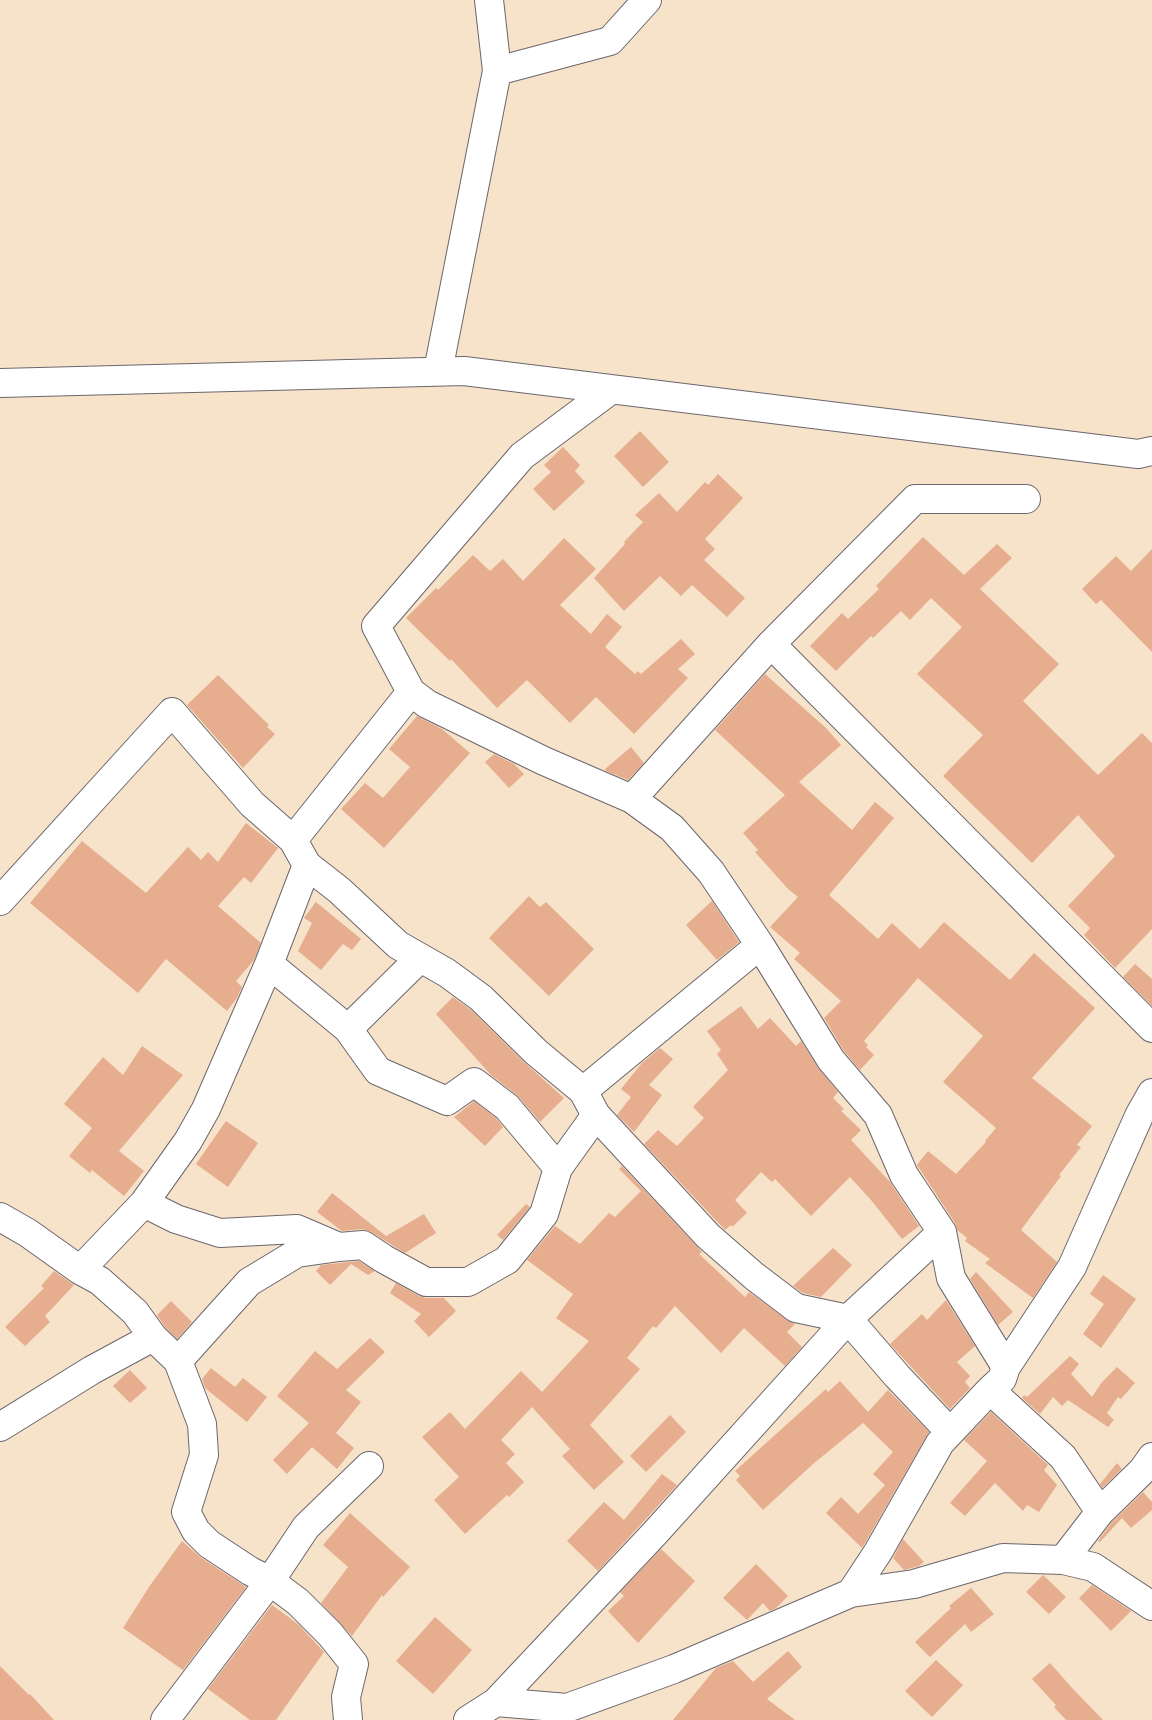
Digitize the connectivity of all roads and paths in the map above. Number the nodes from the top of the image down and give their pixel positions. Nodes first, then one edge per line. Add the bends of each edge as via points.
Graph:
1 (489, 0) edge
2 (647, 0) edge
3 (497, 71) junction
4 (438, 371) junction
5 (0, 383) edge
6 (612, 389) junction
7 (1152, 451) edge
8 (1026, 499) dead end
9 (771, 644) junction
10 (411, 692) junction
11 (632, 799) junction
12 (293, 840) junction
13 (307, 865) junction
14 (0, 901) edge
15 (760, 946) junction
16 (420, 958) junction
17 (269, 964) junction
18 (1152, 1028) edge
19 (348, 1029) junction
20 (583, 1091) junction
21 (1152, 1093) edge
22 (596, 1115) junction
23 (1145, 1122) edge
24 (558, 1168) junction
25 (144, 1203) junction
26 (0, 1217) edge
27 (942, 1232) junction
28 (339, 1247) junction
29 (80, 1270) junction
30 (848, 1319) junction
31 (153, 1337) junction
32 (178, 1361) junction
33 (1006, 1367) junction
34 (990, 1390) junction
35 (0, 1427) edge
36 (950, 1432) junction
37 (1152, 1456) edge
38 (369, 1466) dead end
39 (1100, 1512) junction
40 (1063, 1560) junction
41 (270, 1581) junction
42 (850, 1594) junction
43 (1152, 1606) edge
44 (496, 1702) junction
45 (165, 1720) edge
46 (348, 1720) edge
47 (468, 1720) edge

1 - 3 street
2 - 3 street via 610,41
3 - 4 street
4 - 5 street
4 - 6 street via 464,371
6 - 7 street via 1138,454
6 - 10 street via 522,456 376,626
8 - 9 street via 915,499
9 - 11 street
9 - 18 street
10 - 11 street via 427,704 544,762
10 - 12 street
11 - 15 street via 672,828 711,872
12 - 13 street
12 - 14 street via 252,804 172,712
13 - 16 street via 398,945
13 - 17 street
15 - 20 street
15 - 27 street via 831,1060 878,1114 904,1176
16 - 19 street
16 - 20 street via 481,998 536,1052
17 - 19 street
17 - 25 street via 206,1109
19 - 24 street via 378,1071 447,1101 474,1082 507,1107
20 - 22 street
21 - 23 street
22 - 24 street
22 - 30 street via 708,1236 754,1276 796,1308
23 - 33 street via 1072,1267
24 - 28 street via 544,1214 507,1260 468,1282 426,1282 363,1245
25 - 28 street via 220,1233 297,1229
25 - 29 street
26 - 29 street
27 - 30 street
27 - 33 street via 951,1278
28 - 32 street via 297,1253 249,1282
29 - 31 street via 121,1298 136,1312
30 - 36 street
30 - 44 street via 655,1533
31 - 32 street
31 - 35 street
32 - 41 street via 202,1424 204,1456 186,1512 196,1531 209,1544
33 - 34 street via 1002,1379
34 - 36 street
34 - 39 street via 1063,1456
36 - 42 street via 940,1443 878,1552
37 - 39 street
38 - 41 street via 306,1527
39 - 40 street
40 - 42 street via 1003,1558 914,1584
40 - 43 street via 1093,1567
41 - 45 street
41 - 46 street via 298,1602 354,1664 346,1697
42 - 44 street via 674,1669 567,1708
44 - 47 street

